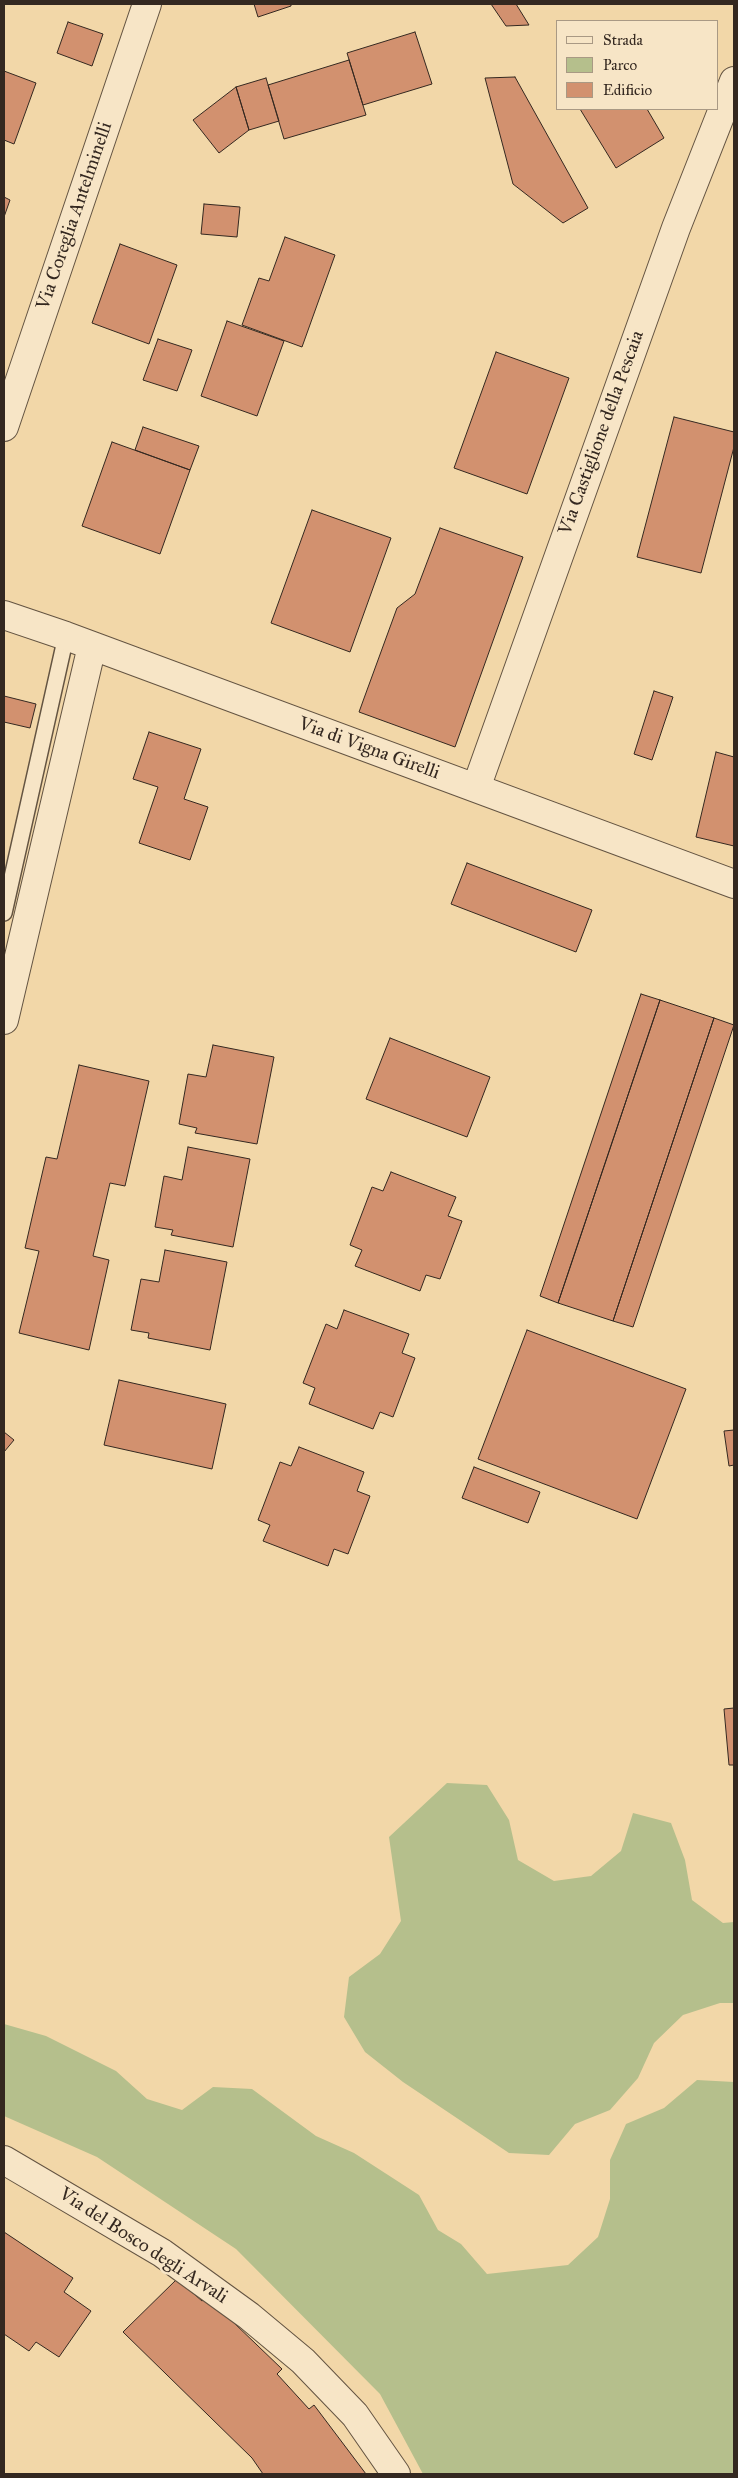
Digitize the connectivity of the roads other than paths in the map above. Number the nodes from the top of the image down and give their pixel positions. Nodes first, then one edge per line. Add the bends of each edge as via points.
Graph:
1 (147, 4) edge
2 (734, 81) edge
3 (4, 427) edge
4 (4, 615) edge
5 (66, 636) junction
6 (92, 646) junction
7 (476, 788) junction
8 (734, 884) edge
9 (4, 913) edge
10 (4, 1020) edge
11 (4, 2160) edge
12 (396, 2474) edge

1 - 3 street, Via Coreglia Antelminelli
2 - 7 street, Via Castiglione della Pescaia via 676,228
4 - 5 street, Via di Vigna Girelli
5 - 6 street, Via di Vigna Girelli
5 - 9 lane
6 - 7 street, Via di Vigna Girelli
6 - 10 street
7 - 8 street, Via di Vigna Girelli
11 - 12 street, Via del Bosco degli Arvali via 162,2253 257,2322 303,2361 350,2410

